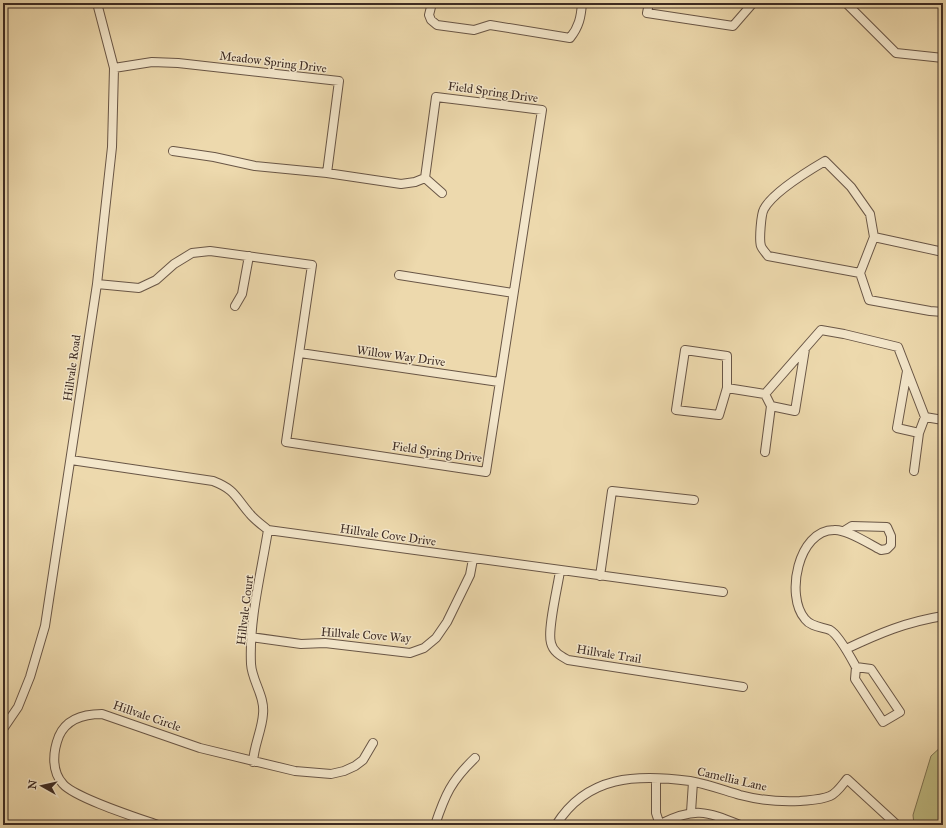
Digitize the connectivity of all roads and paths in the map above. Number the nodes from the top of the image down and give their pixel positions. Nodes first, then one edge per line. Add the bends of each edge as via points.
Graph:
1 (97, 3) edge
2 (432, 3) edge
3 (582, 3) edge
4 (649, 3) edge
5 (753, 3) edge
6 (846, 3) edge
7 (943, 58) edge
8 (114, 68) junction
9 (173, 151) dead end
10 (327, 173) junction
11 (425, 178) junction
12 (442, 193) dead end
13 (874, 237) junction
14 (943, 252) edge
15 (249, 256) junction
16 (860, 273) junction
17 (399, 275) dead end
18 (97, 284) junction
19 (513, 293) junction
20 (235, 306) dead end
21 (943, 312) edge
22 (805, 348) junction
23 (300, 353) junction
24 (907, 370) junction
25 (499, 382) junction
26 (727, 388) junction
27 (765, 394) junction
28 (771, 406) junction
29 (925, 418) junction
30 (943, 420) edge
31 (919, 433) junction
32 (765, 452) dead end
33 (71, 460) junction
34 (914, 471) dead end
35 (694, 500) dead end
36 (268, 530) junction
37 (844, 531) junction
38 (473, 559) junction
39 (560, 571) junction
40 (600, 576) junction
41 (723, 592) dead end
42 (943, 616) edge
43 (251, 637) junction
44 (846, 649) junction
45 (856, 667) junction
46 (743, 687) dead end
47 (3, 729) edge
48 (373, 743) dead end
49 (475, 758) dead end
50 (253, 762) junction
51 (656, 779) junction
52 (693, 782) junction
53 (691, 812) junction
54 (158, 825) edge
55 (435, 825) edge
56 (556, 825) edge
57 (660, 825) edge
58 (740, 825) edge
59 (897, 825) edge

1 - 8 street, Hillvale Road
2 - 3 street via 429,16 437,25 474,30 490,26 570,38 577,30
4 - 5 street via 647,13 733,26
6 - 7 street via 896,53
8 - 10 street, Meadow Spring Drive via 152,62 178,63 338,81
8 - 18 street, Hillvale Road via 112,147
9 - 10 street via 255,166
10 - 11 street via 401,184
11 - 12 street
11 - 19 street, Field Spring Drive via 436,97 542,110
13 - 14 street
13 - 16 street
13 - 16 street via 870,214 851,187 825,161 802,175 764,209 760,245 768,256
15 - 18 street, Field Spring Drive via 210,251 192,253 156,280 140,288
15 - 20 street via 242,294
15 - 23 street, Field Spring Drive via 312,265
16 - 21 street via 869,300 930,312
17 - 19 street
18 - 33 street, Hillvale Road
19 - 25 street, Field Spring Drive
22 - 24 street via 821,330 844,334 898,347
22 - 27 street
22 - 28 street via 795,411
23 - 25 street, Willow Way Drive
23 - 25 street, Field Spring Drive via 286,442 486,472
24 - 29 street
24 - 31 street via 896,428
26 - 26 street via 728,356 685,350 676,410 719,415
26 - 27 street
27 - 28 street
28 - 32 street
29 - 30 street
29 - 31 street
31 - 34 street
33 - 36 street via 213,481 235,493 250,513
33 - 47 street, Hillvale Road via 45,626 18,707
35 - 40 street via 612,491
36 - 38 street, Hillvale Cove Drive
36 - 43 street, Hillvale Court
37 - 37 street via 881,550 891,545 887,527 852,526
37 - 44 street via 826,530 815,535 803,553 796,581 799,608 805,620 831,631
38 - 39 street, Hillvale Cove Drive
38 - 43 street, Hillvale Cove Way via 470,575 447,622 436,638 424,648 410,653 325,643 300,644
39 - 40 street, Hillvale Cove Drive
39 - 46 street, Hillvale Trail via 550,643 557,654 568,660
40 - 41 street, Hillvale Cove Drive
42 - 44 street via 916,620
43 - 50 street, Hillvale Court via 252,666 264,714
44 - 45 street
45 - 45 street via 871,669 900,712 883,722 855,679
48 - 50 street, Hillvale Circle via 363,760 344,772 331,774 295,771
49 - 55 street via 444,796
50 - 54 street, Hillvale Circle via 200,748 102,714 77,717 68,724 61,731 55,744 54,756 55,768 64,785 98,802
51 - 52 street, Camellia Lane
51 - 56 street, Camellia Lane via 617,779 592,789 570,805
51 - 57 street via 656,812
52 - 53 street
52 - 59 street, Camellia Lane via 752,798 789,802 823,799 830,796 847,779
53 - 57 street
53 - 58 street via 705,812

